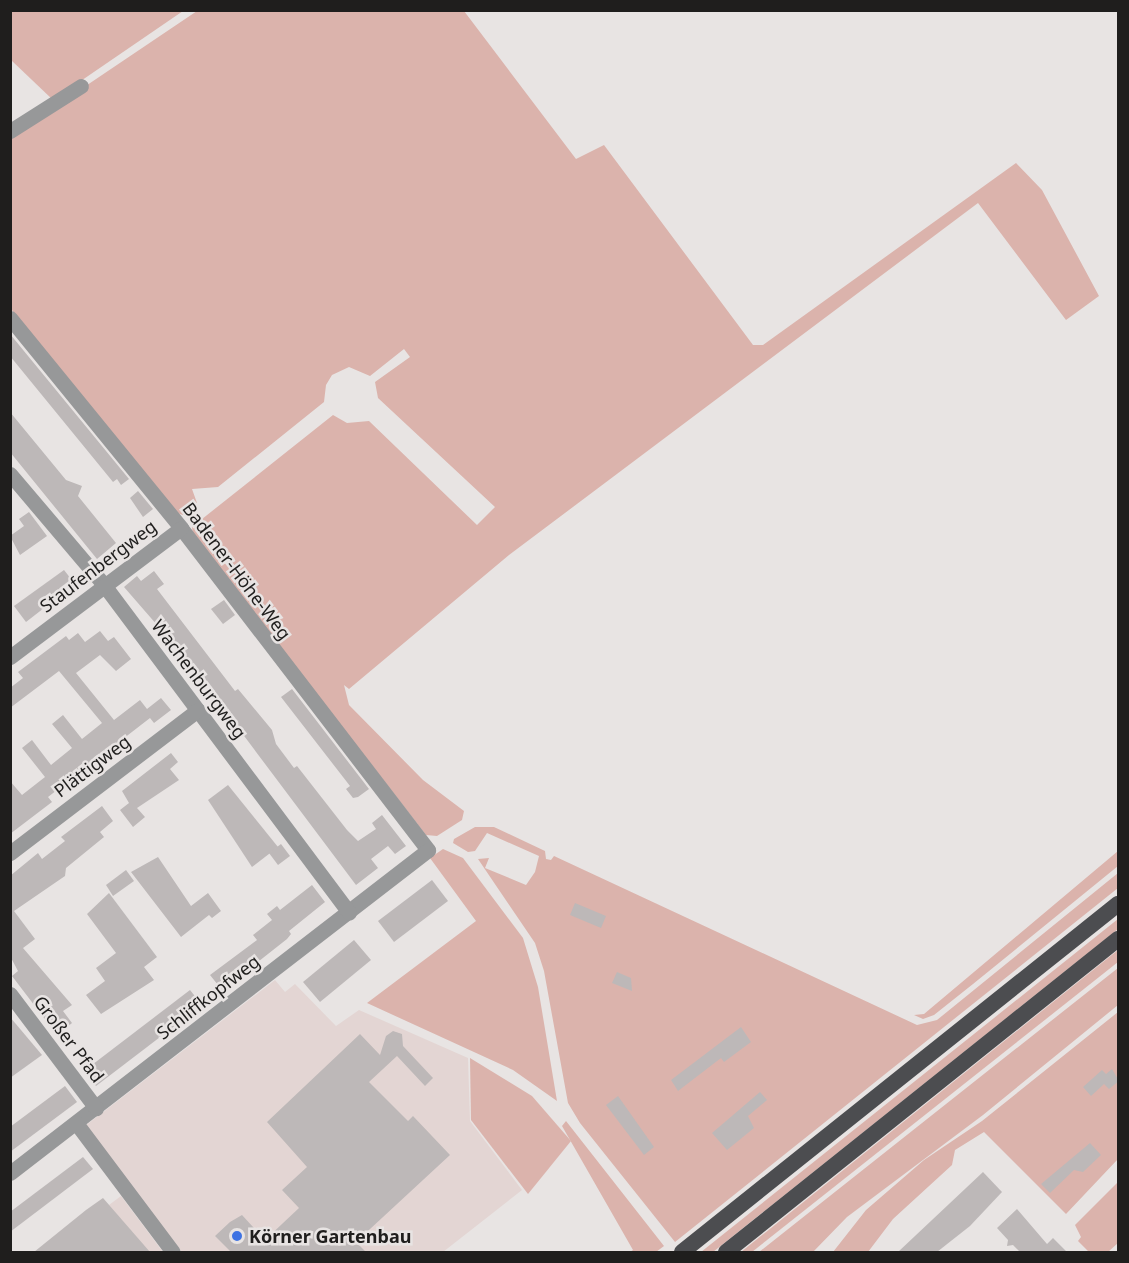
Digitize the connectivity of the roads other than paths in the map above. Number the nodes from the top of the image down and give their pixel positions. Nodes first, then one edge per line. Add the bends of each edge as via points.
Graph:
1 (81, 86) dead end
2 (10, 131) edge
3 (10, 318) edge
4 (10, 474) edge
5 (181, 528) junction
6 (104, 585) junction
7 (10, 657) edge
8 (198, 710) junction
9 (428, 850) joint
10 (10, 853) edge
11 (1119, 904) edge
12 (349, 913) junction
13 (1119, 939) edge
14 (10, 994) edge
15 (96, 1108) junction
16 (76, 1123) junction
17 (10, 1173) edge
18 (173, 1252) edge
19 (682, 1252) edge
20 (726, 1252) edge

1 - 2 street
3 - 5 street, Badener-Höhe-Weg
4 - 6 street, Wachenburgweg
5 - 6 street, Staufenbergweg
5 - 9 street, Badener-Höhe-Weg
6 - 7 street, Staufenbergweg
6 - 8 street, Wachenburgweg
8 - 10 street, Plättigweg
8 - 12 street, Wachenburgweg
9 - 12 street, Schliffkopfweg
11 - 19 highway
12 - 15 street, Schliffkopfweg
13 - 20 highway
14 - 15 street, Großer Pfad
15 - 16 street, Schliffkopfweg
16 - 17 street, Schliffkopfweg
16 - 18 street

